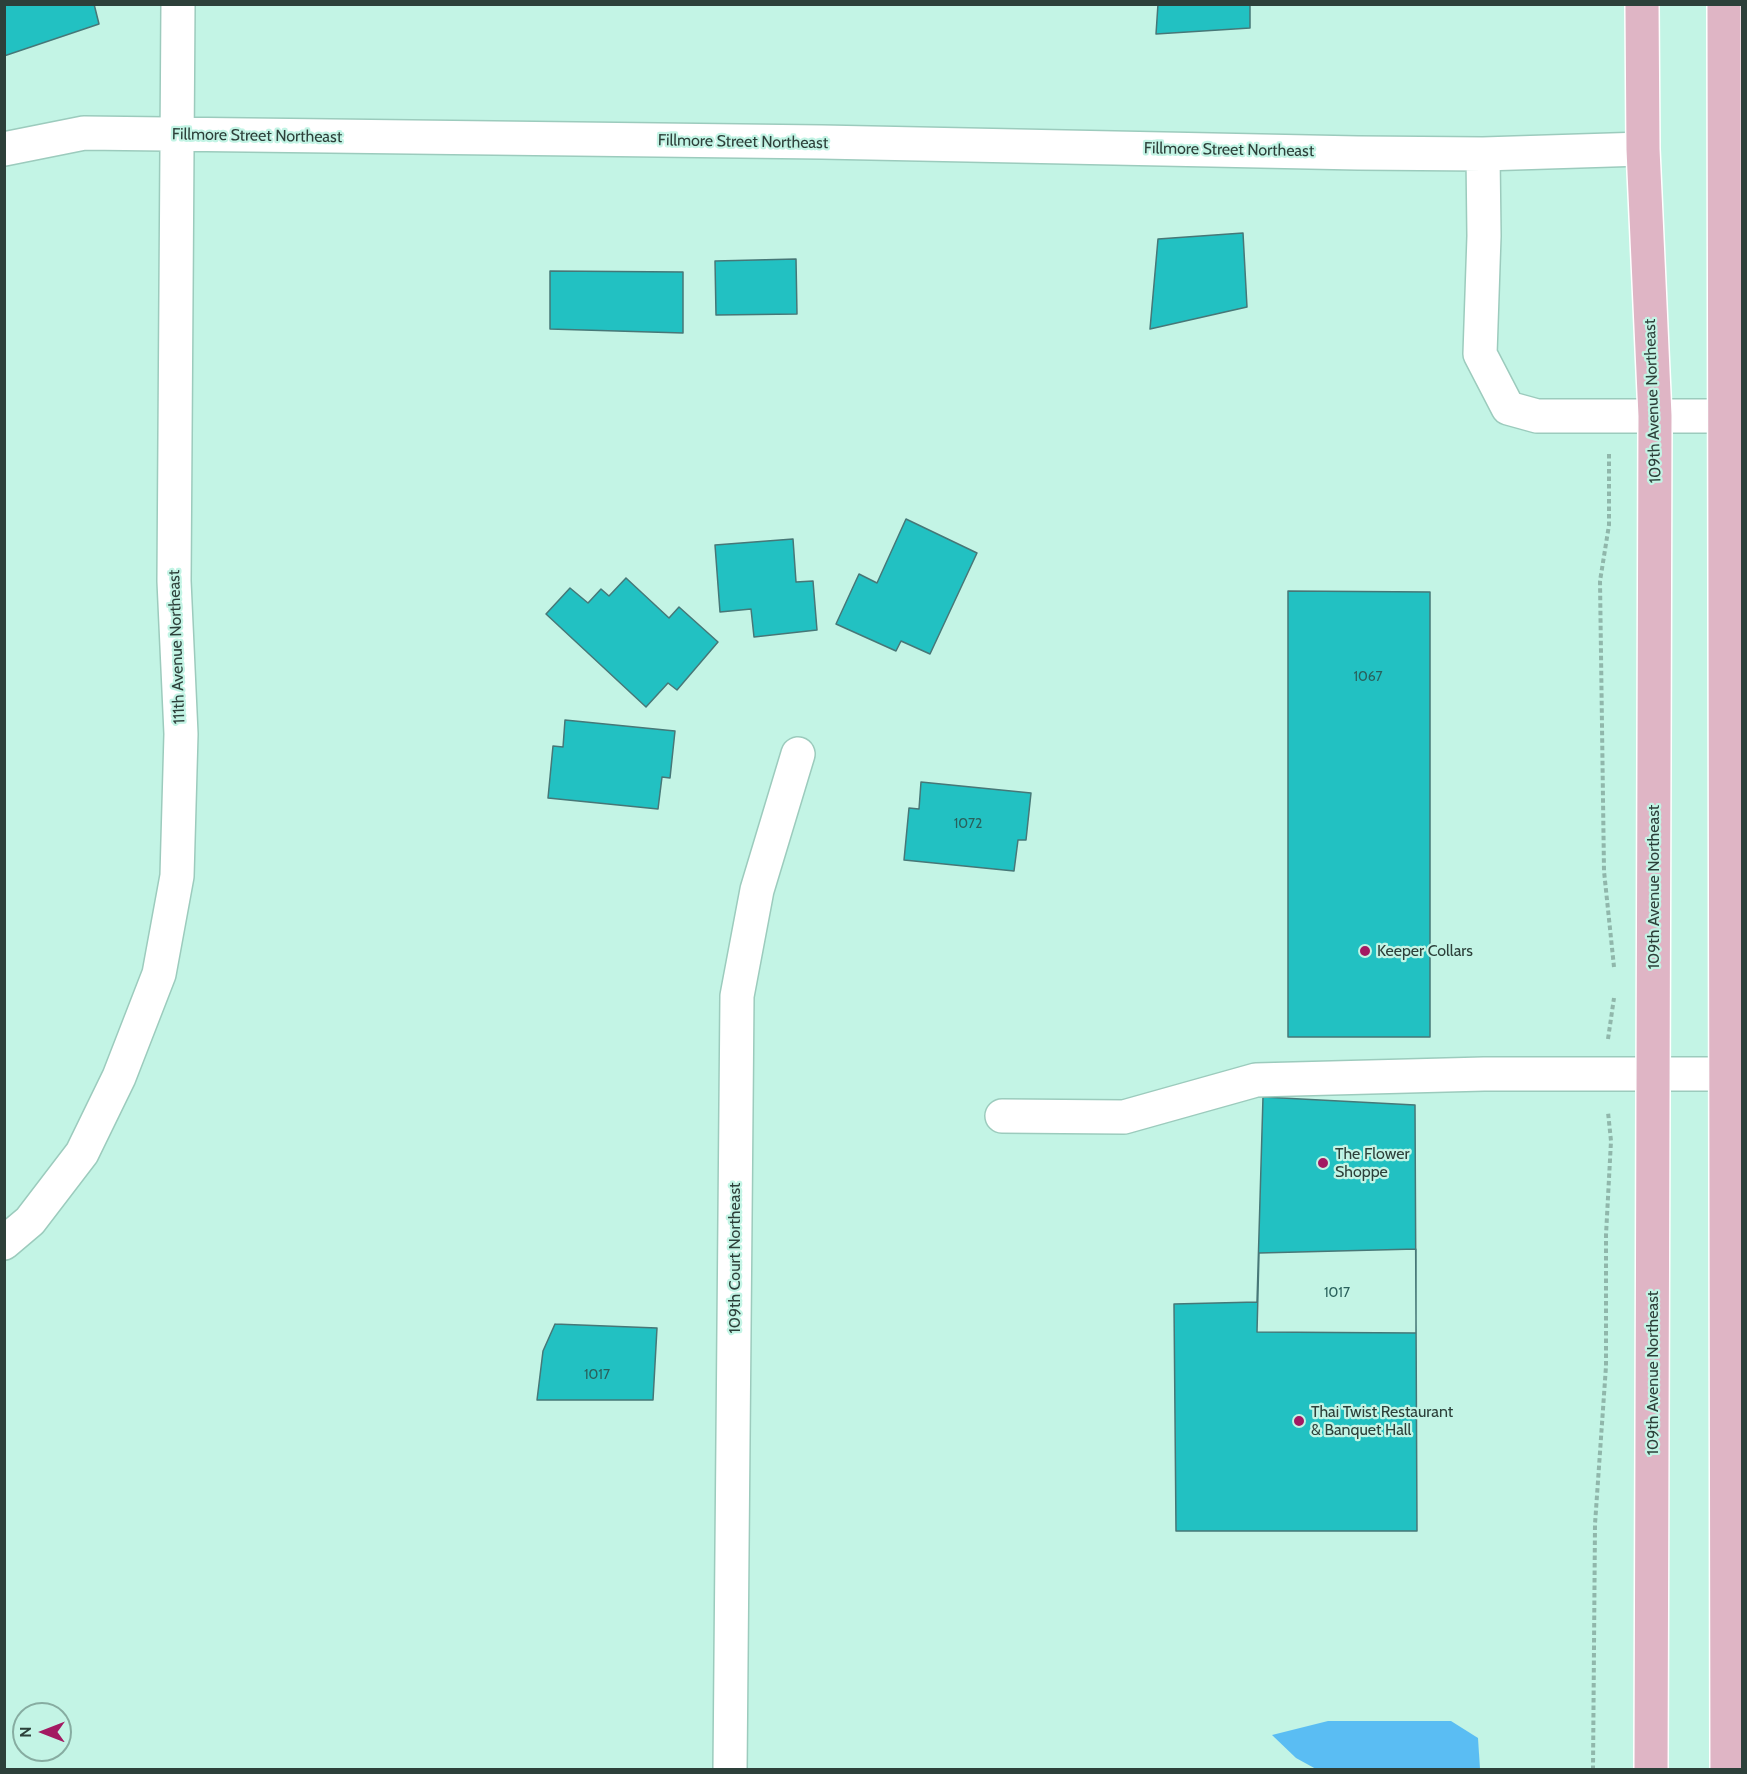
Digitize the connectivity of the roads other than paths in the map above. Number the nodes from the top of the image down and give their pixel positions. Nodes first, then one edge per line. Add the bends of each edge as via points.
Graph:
1 (178, 4) edge
2 (1642, 4) edge
3 (1724, 4) edge
4 (178, 136) junction
5 (4, 149) edge
6 (1642, 149) junction
7 (1483, 153) junction
8 (1655, 416) junction
9 (1733, 416) edge
10 (798, 754) dead end
11 (1654, 1074) junction
12 (1725, 1074) junction
13 (1002, 1116) dead end
14 (4, 1243) edge
15 (1734, 1383) edge
16 (730, 1770) edge
17 (1651, 1770) edge
18 (1727, 1770) edge

1 - 4 street, 111th Avenue Northeast
2 - 6 main road, 109th Avenue Northeast
3 - 9 main road
4 - 5 street, Fillmore Street Northeast via 84,133
4 - 7 street, Fillmore Street Northeast
4 - 14 street, 111th Avenue Northeast via 174,580 181,734 177,876 159,974 119,1077 82,1153 30,1221
6 - 7 street, Fillmore Street Northeast
6 - 8 main road, 109th Avenue Northeast
7 - 8 street via 1480,354 1508,408 1537,416
8 - 9 street
8 - 11 main road, 109th Avenue Northeast
9 - 12 main road
10 - 16 street, 109th Court Northeast via 756,890 737,996
11 - 12 street
11 - 13 street via 1256,1080 1124,1117
11 - 17 main road, 109th Avenue Northeast
12 - 15 main road
15 - 18 main road

